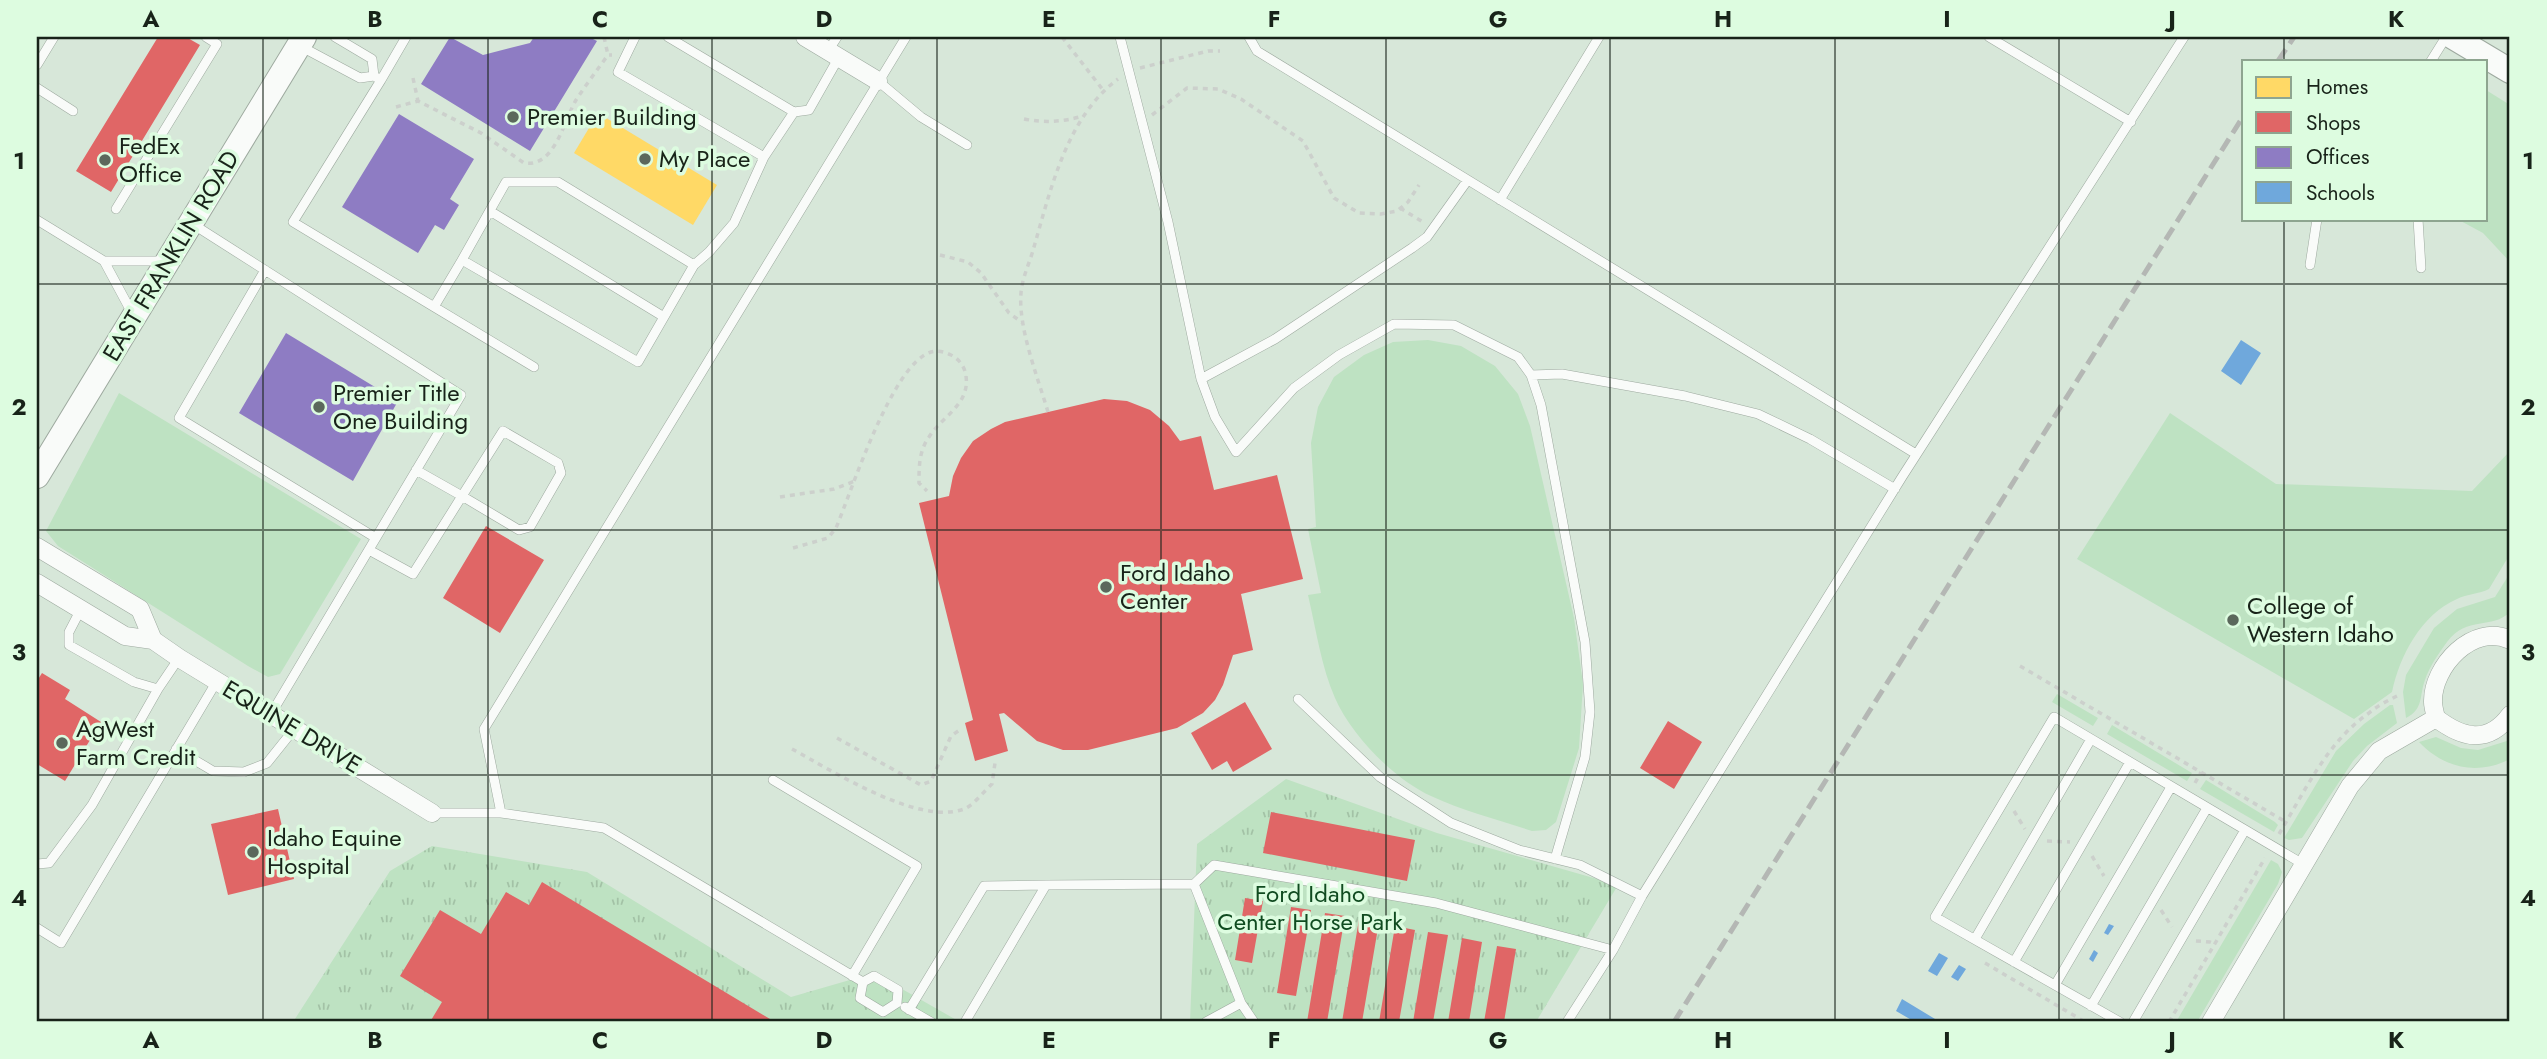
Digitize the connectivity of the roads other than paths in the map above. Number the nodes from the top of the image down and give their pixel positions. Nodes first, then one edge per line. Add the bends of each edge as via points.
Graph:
1 (54, 37) edge
2 (206, 37) edge
3 (335, 37) edge
4 (406, 37) edge
5 (635, 37) edge
6 (668, 37) edge
7 (805, 37) edge
8 (906, 37) edge
9 (1120, 37) edge
10 (1249, 37) edge
11 (1599, 37) edge
12 (1989, 37) edge
13 (2185, 37) edge
14 (2446, 37) edge
15 (2453, 37) edge
16 (302, 41) edge
17 (835, 48) edge
18 (2432, 60) edge
19 (37, 65) edge
20 (2510, 71) edge
21 (378, 78) junction
22 (878, 81) junction
23 (37, 88) edge
24 (73, 111) dead end
25 (794, 112) junction
26 (2130, 122) junction
27 (967, 145) dead end
28 (764, 156) junction
29 (1467, 181) junction
30 (1500, 200) junction
31 (116, 209) dead end
32 (490, 211) junction
33 (37, 220) edge
34 (2317, 220) edge
35 (2418, 220) edge
36 (191, 223) junction
37 (462, 260) junction
38 (104, 261) junction
39 (168, 261) junction
40 (694, 265) junction
41 (2309, 265) dead end
42 (2421, 268) dead end
43 (265, 270) junction
44 (434, 307) junction
45 (134, 317) junction
46 (664, 317) junction
47 (534, 367) dead end
48 (1531, 375) junction
49 (1200, 379) junction
50 (1916, 454) junction
51 (416, 470) junction
52 (37, 476) edge
53 (1895, 489) junction
54 (462, 496) junction
55 (376, 538) junction
56 (37, 547) edge
57 (369, 550) junction
58 (37, 583) edge
59 (81, 609) junction
60 (2510, 638) edge
61 (153, 640) junction
62 (179, 658) junction
63 (216, 681) junction
64 (158, 689) junction
65 (1298, 699) dead end
66 (271, 714) junction
67 (2510, 715) edge
68 (2436, 718) junction
69 (295, 728) junction
70 (2091, 739) junction
71 (176, 749) junction
72 (2130, 762) junction
73 (773, 780) dead end
74 (2171, 786) junction
75 (2207, 808) junction
76 (432, 813) joint
77 (502, 813) junction
78 (2245, 830) junction
79 (1555, 859) junction
80 (37, 864) edge
81 (2303, 864) junction
82 (1194, 884) junction
83 (1046, 885) junction
84 (1642, 897) junction
85 (37, 929) edge
86 (1975, 939) junction
87 (1612, 950) junction
88 (2014, 962) junction
89 (852, 976) junction
90 (863, 982) junction
91 (2055, 985) junction
92 (897, 1003) junction
93 (1241, 1003) junction
94 (2091, 1006) junction
95 (909, 1010) junction
96 (931, 1022) edge
97 (965, 1022) edge
98 (1206, 1022) edge
99 (1254, 1022) edge
100 (1567, 1022) edge
101 (2120, 1022) edge
102 (2133, 1022) edge
103 (2211, 1022) edge

1 - 19 lane
2 - 31 lane via 217,44
3 - 21 lane via 372,59
4 - 21 lane
5 - 28 lane via 618,72
6 - 25 lane
7 - 17 street
8 - 22 lane
9 - 49 lane via 1168,222
10 - 29 lane via 1257,51
11 - 30 lane
12 - 26 lane
13 - 26 lane
14 - 18 lane
15 - 20 main road
16 - 21 lane via 359,78
16 - 36 main road, EAST FRANKLIN ROAD
17 - 22 street
17 - 25 lane via 809,110
21 - 44 lane via 293,222
22 - 27 lane via 921,117
22 - 77 lane via 484,729
23 - 24 lane
25 - 28 lane
26 - 50 lane
28 - 40 lane via 734,223
29 - 30 lane
29 - 49 lane via 1427,237 1275,339
30 - 50 lane
32 - 37 lane
32 - 40 lane via 506,182 558,182
32 - 46 lane
33 - 38 lane
34 - 41 lane
35 - 42 lane
36 - 39 main road, EAST FRANKLIN ROAD
36 - 43 lane
37 - 44 lane
37 - 46 lane via 638,362
38 - 39 lane
38 - 45 lane
39 - 45 main road, EAST FRANKLIN ROAD
40 - 46 lane
43 - 51 lane via 461,395
43 - 55 lane via 179,418
44 - 47 lane
45 - 52 main road, EAST FRANKLIN ROAD
48 - 49 lane via 1518,357 1454,325 1394,324 1339,355 1294,388 1236,452
48 - 53 lane via 1562,374 1758,414
48 - 79 lane via 1541,405 1585,642 1590,712 1585,757
50 - 53 lane
51 - 54 lane
51 - 55 lane
53 - 84 lane
54 - 54 lane via 523,530 530,527 561,468 503,431
54 - 57 lane via 413,574
55 - 57 lane
56 - 61 street via 140,609
57 - 66 lane
58 - 59 street, EQUINE DRIVE
59 - 61 street, EQUINE DRIVE via 125,636
59 - 64 lane via 69,632 69,645 134,682
60 - 68 street via 2485,635 2459,648 2437,682 2432,701
61 - 62 street, EQUINE DRIVE
62 - 63 street, EQUINE DRIVE
62 - 64 lane
63 - 66 street, EQUINE DRIVE
63 - 71 lane
64 - 80 lane via 92,805 49,863
65 - 79 lane via 1380,777 1451,823
66 - 69 street, EQUINE DRIVE
67 - 68 street via 2504,724 2473,736 2458,733
68 - 81 street via 2379,751 2350,786
69 - 71 lane via 267,763 244,772 213,771
69 - 76 street, EQUINE DRIVE
70 - 72 lane
70 - 86 lane
70 - 86 lane via 2054,717 1936,917
71 - 85 lane via 61,943
72 - 74 lane
72 - 88 lane
73 - 89 lane via 917,866
74 - 75 lane
74 - 91 lane
75 - 78 lane
75 - 94 lane
76 - 77 lane
77 - 89 lane via 604,828
78 - 81 lane
78 - 102 lane
79 - 84 lane via 1580,865
81 - 103 street
82 - 83 lane
82 - 87 lane via 1214,865 1436,903
82 - 93 lane
83 - 95 lane via 984,886
83 - 97 lane
84 - 87 lane
86 - 88 lane
87 - 100 lane
88 - 91 lane
89 - 90 lane
90 - 92 lane via 874,976 898,990
90 - 92 lane via 860,998 883,1012
91 - 94 lane
92 - 95 lane
93 - 98 lane
93 - 99 lane
94 - 101 lane
95 - 96 lane

